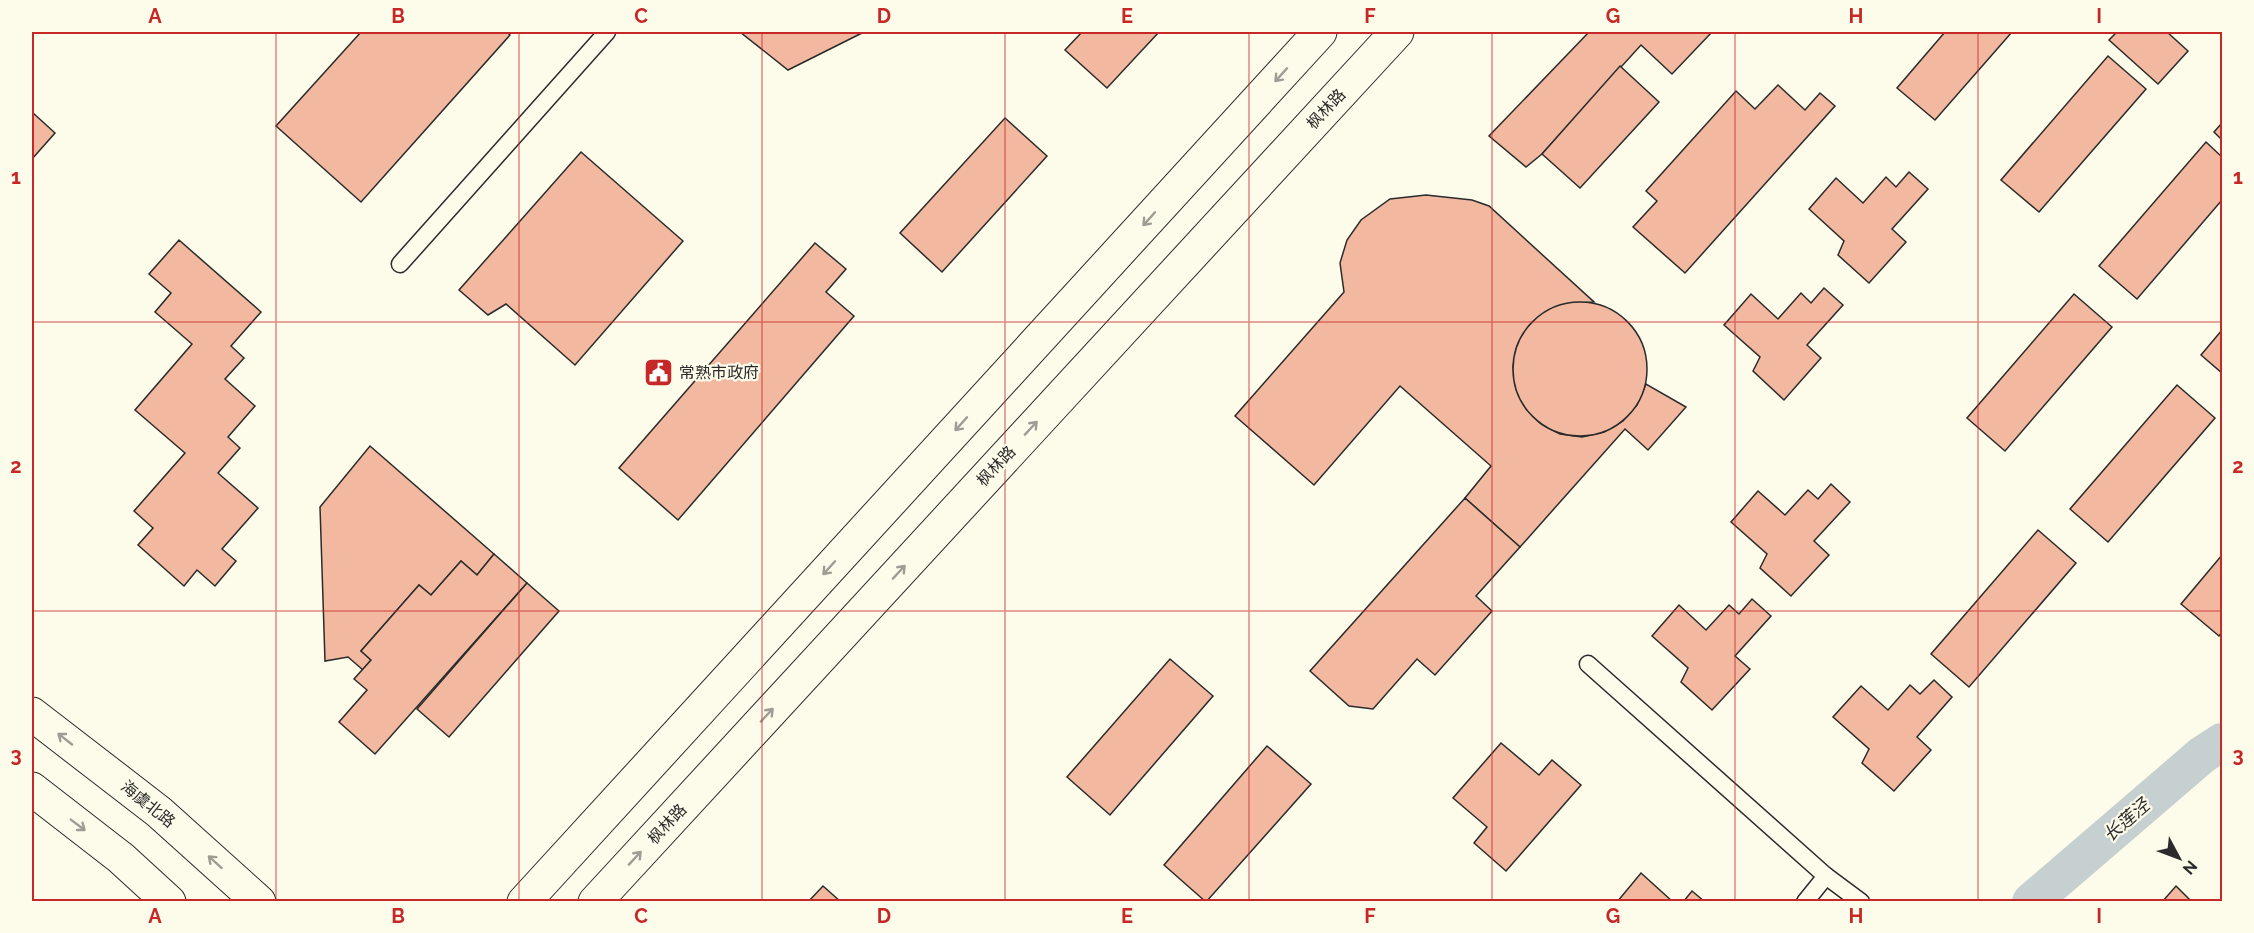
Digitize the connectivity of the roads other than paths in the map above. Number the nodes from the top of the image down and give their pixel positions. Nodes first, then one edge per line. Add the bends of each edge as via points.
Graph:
1 (607, 32) edge
2 (1320, 32) edge
3 (1397, 32) edge
4 (400, 264) dead end
5 (1588, 664) dead end
6 (32, 714) edge
7 (32, 789) edge
8 (1826, 876) junction
9 (169, 902) edge
10 (259, 902) edge
11 (524, 902) edge
12 (595, 902) edge
13 (1805, 902) edge
14 (1861, 902) edge

1 - 4 lane
2 -> 11 main road
12 -> 3 main road, 枫林路
5 - 8 lane
10 -> 6 main road, 海虞北路 via 159,812
7 -> 9 main road via 121,858
8 - 13 lane
8 - 14 lane

